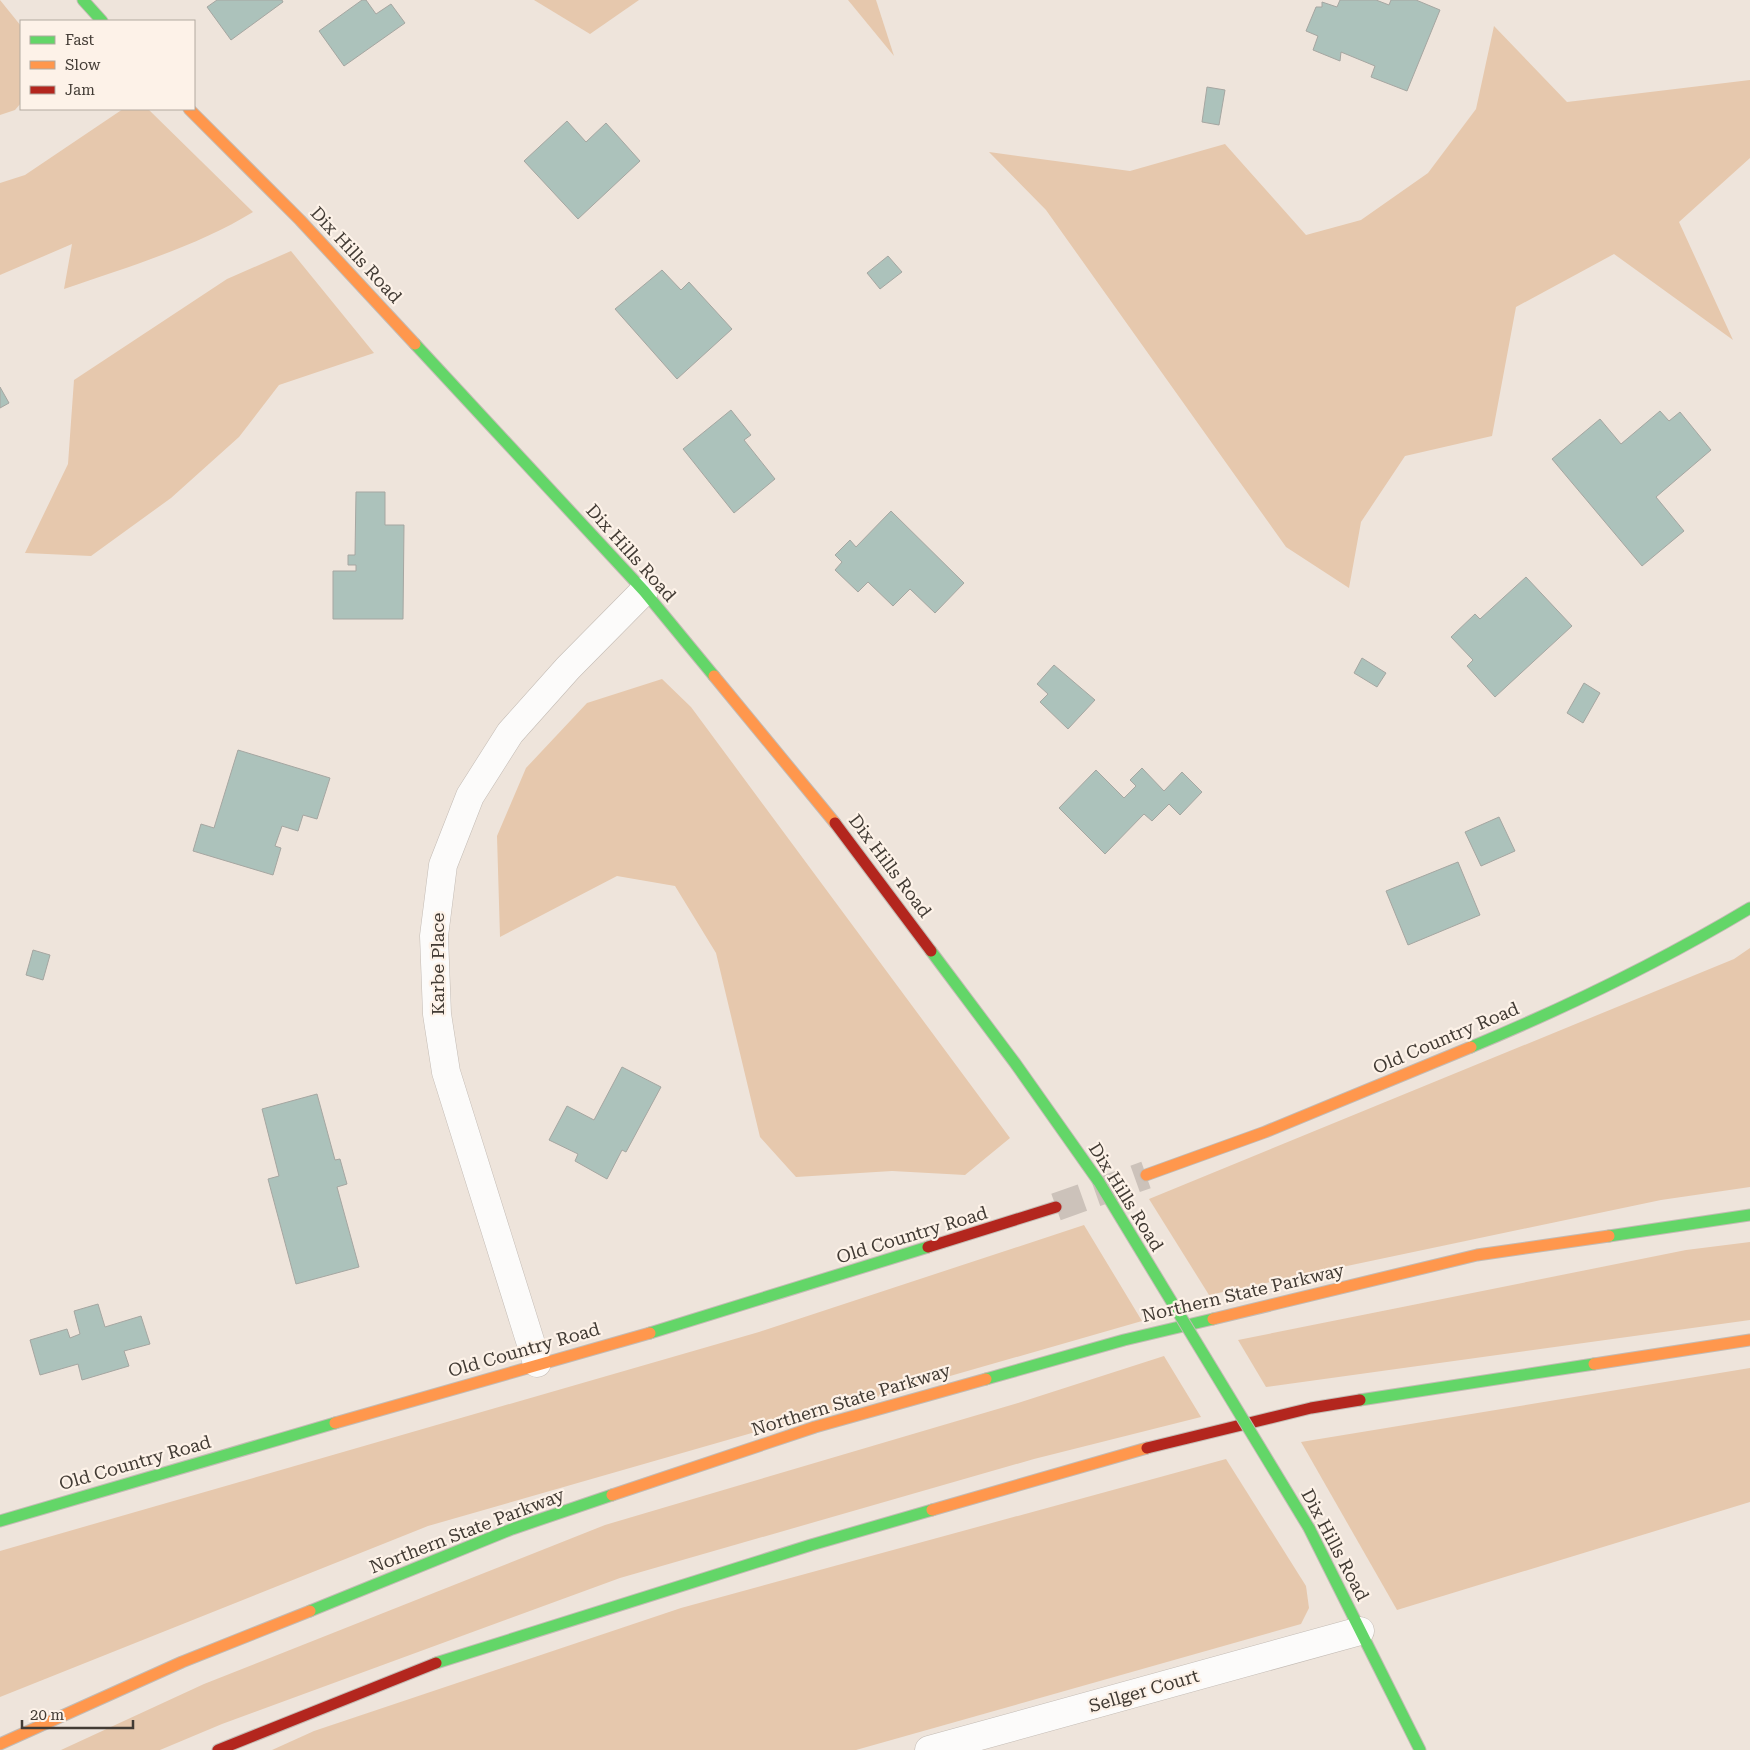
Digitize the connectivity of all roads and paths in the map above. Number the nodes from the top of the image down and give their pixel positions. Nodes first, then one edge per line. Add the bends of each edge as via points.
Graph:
1 (83, 0) edge
2 (101, 20) edge
3 (190, 110) edge
4 (644, 591) junction
5 (1750, 908) edge
6 (1146, 1175) tunnel mouth
7 (1056, 1207) tunnel mouth
8 (1750, 1215) edge
9 (1750, 1340) edge
10 (537, 1363) junction
11 (0, 1521) edge
12 (1360, 1631) junction
13 (0, 1744) edge
14 (218, 1750) edge
15 (928, 1750) edge
16 (1420, 1750) edge

1 - 2 main road
3 - 4 main road, Dix Hills Road via 300,220
4 - 10 street, Karbe Place via 510,733 470,796 443,865 434,936 437,1014 446,1072
4 - 12 main road, Dix Hills Road, bridge via 837,824 1099,1182 1309,1528
5 - 6 main road, Old Country Road via 1615,982 1485,1042 1201,1158
7 - 10 main road, Old Country Road via 693,1321
8 - 13 main road, Northern State Parkway via 1477,1255 1124,1340 815,1427 512,1529 182,1662
9 - 14 main road via 1311,1408 1174,1440 811,1545 451,1657
10 - 11 main road, Old Country Road
12 - 15 street, Sellger Court
12 - 16 main road, Dix Hills Road

